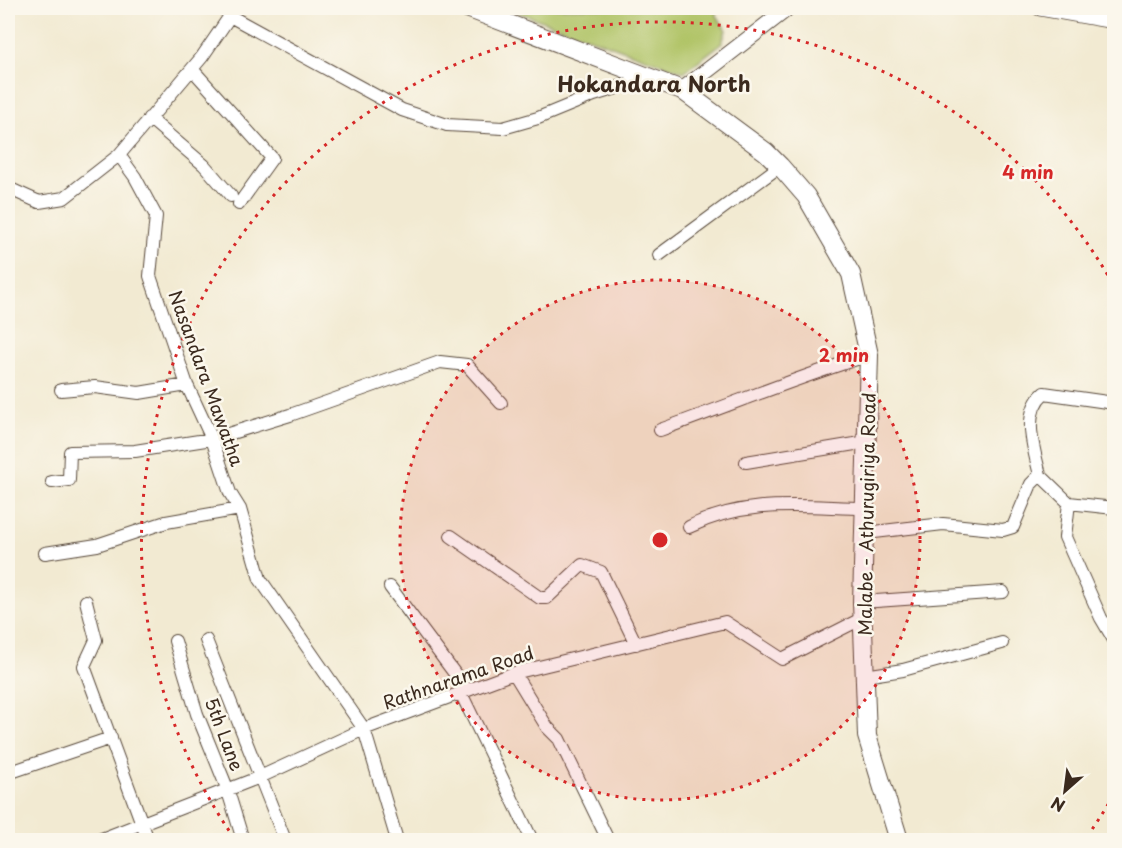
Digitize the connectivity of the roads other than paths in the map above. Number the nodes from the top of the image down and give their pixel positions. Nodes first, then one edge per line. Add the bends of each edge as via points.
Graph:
1 (466, 8) edge
2 (788, 8) edge
3 (1040, 8) edge
4 (226, 12) edge
5 (1098, 14) edge
6 (1114, 21) edge
7 (192, 69) junction
8 (648, 78) junction
9 (681, 90) junction
10 (149, 118) junction
11 (118, 155) junction
12 (780, 166) junction
13 (8, 188) edge
14 (659, 255) dead end
15 (870, 356) junction
16 (187, 385) junction
17 (61, 390) dead end
18 (501, 403) dead end
19 (1114, 403) edge
20 (660, 430) dead end
21 (212, 439) junction
22 (867, 442) junction
23 (746, 462) dead end
24 (1040, 475) junction
25 (52, 482) dead end
26 (1069, 503) junction
27 (865, 508) junction
28 (1114, 508) edge
29 (240, 509) junction
30 (689, 527) dead end
31 (866, 533) junction
32 (451, 536) dead end
33 (45, 553) dead end
34 (390, 587) dead end
35 (1003, 592) dead end
36 (86, 602) dead end
37 (863, 610) junction
38 (206, 639) dead end
39 (1114, 640) edge
40 (175, 641) dead end
41 (1002, 643) dead end
42 (636, 644) junction
43 (514, 673) junction
44 (865, 676) junction
45 (464, 692) junction
46 (364, 729) junction
47 (111, 738) junction
48 (8, 773) edge
49 (260, 777) junction
50 (227, 789) junction
51 (143, 823) junction
52 (99, 840) edge
53 (148, 840) edge
54 (243, 840) edge
55 (285, 840) edge
56 (397, 840) edge
57 (532, 840) edge
58 (608, 840) edge
59 (899, 840) edge

1 - 8 main road, Malabe - Athurugiriya Road
2 - 9 street
3 - 5 street
4 - 7 street
4 - 8 street via 402,111 447,125 503,128
5 - 6 street
7 - 10 street
7 - 10 street via 272,158 235,200 204,165
8 - 9 main road, Malabe - Athurugiriya Road
9 - 12 main road, Malabe - Athurugiriya Road
10 - 11 street
11 - 13 street via 64,198 39,202
11 - 16 street, Nasandara Mawatha via 156,216 150,276
12 - 14 street
12 - 15 main road, Malabe - Athurugiriya Road via 806,196 851,274
15 - 20 street via 810,373 766,393
15 - 22 main road, Malabe - Athurugiriya Road
16 - 17 street via 139,393 95,387
16 - 21 street, Nasandara Mawatha
18 - 21 street via 467,365 440,362
19 - 24 street via 1044,393 1035,401 1031,420
21 - 25 street via 135,452 70,452 69,480
21 - 29 street, Nasandara Mawatha via 230,493
22 - 23 street
22 - 27 main road, Malabe - Athurugiriya Road
24 - 26 street
24 - 31 street via 1031,484 1013,527 1003,530 944,524
26 - 28 street
26 - 39 street via 1065,537
27 - 30 street via 760,506 714,514
27 - 31 main road, Malabe - Athurugiriya Road
29 - 33 street via 166,522 97,545
29 - 46 street, Nasandara Mawatha via 260,579
31 - 37 main road, Malabe - Athurugiriya Road
32 - 42 street via 540,598 547,598 582,565 601,572
34 - 45 street
35 - 37 street
36 - 47 street via 96,639 84,666
37 - 42 street, Rathnarama Road via 782,659 725,622
37 - 44 main road, Malabe - Athurugiriya Road
38 - 49 street
40 - 50 street, 5th Lane via 197,714
41 - 44 street via 903,670
42 - 43 street, Rathnarama Road
43 - 45 street, Rathnarama Road
43 - 58 street via 547,727 559,739
44 - 59 main road, Malabe - Athurugiriya Road via 867,736
45 - 46 street, Rathnarama Road
45 - 57 street
46 - 49 street, Rathnarama Road
46 - 56 street, Nasandara Mawatha
47 - 48 street
47 - 51 street
49 - 50 street, Rathnarama Road
49 - 55 street
50 - 51 street, Rathnarama Road
50 - 54 street, 5th Lane
51 - 52 street, Rathnarama Road
51 - 53 street

